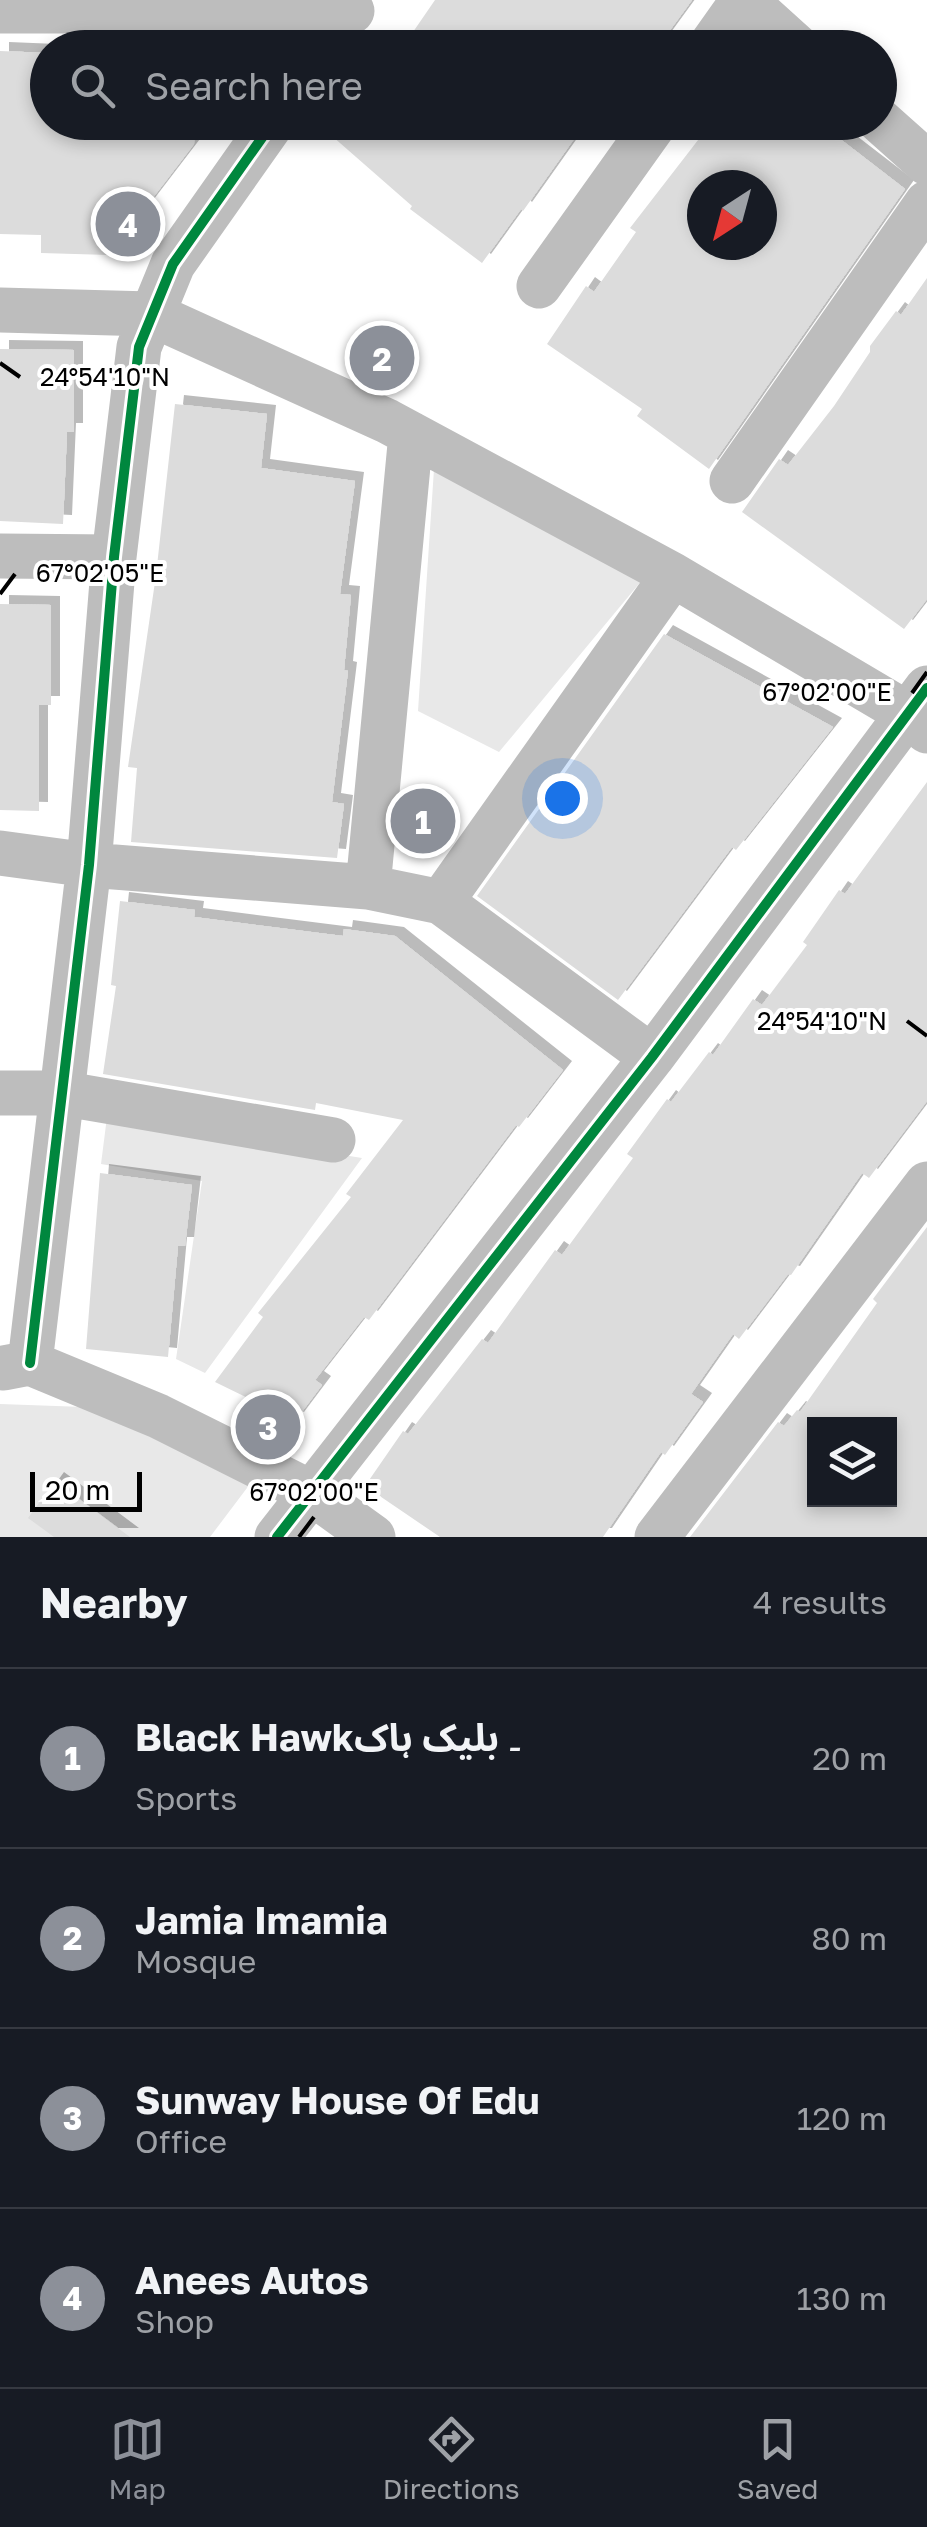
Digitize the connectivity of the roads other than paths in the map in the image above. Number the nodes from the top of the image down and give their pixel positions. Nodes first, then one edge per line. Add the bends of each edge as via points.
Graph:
1 (744, 0) edge
2 (103, 4) edge
3 (355, 5) edge
4 (0, 11) edge
5 (338, 30) edge
6 (723, 30) edge
7 (778, 30) edge
8 (897, 136) edge
9 (259, 140) edge
10 (643, 140) edge
11 (927, 163) edge
12 (927, 202) edge
13 (540, 286) dead end
14 (0, 310) edge
15 (150, 314) junction
16 (411, 434) junction
17 (732, 481) dead end
18 (0, 556) edge
19 (114, 557) junction
20 (673, 575) junction
21 (921, 711) edge
22 (0, 853) edge
23 (89, 865) junction
24 (368, 887) junction
25 (441, 902) junction
26 (652, 1057) junction
27 (0, 1093) edge
28 (60, 1093) junction
29 (333, 1140) dead end
30 (927, 1184) edge
31 (15, 1366) edge
32 (312, 1493) junction
33 (277, 1537) edge
34 (374, 1537) edge
35 (658, 1537) edge

1 - 6 street
1 - 7 street
2 - 3 street
2 - 4 street
3 - 5 street
8 - 11 street
9 - 15 street via 173,264
10 - 13 street
12 - 17 street
14 - 15 street
15 - 16 street
15 - 19 street via 139,347
16 - 20 street
16 - 24 street
18 - 19 street
19 - 23 street
20 - 21 street
20 - 25 street
21 - 26 street
22 - 23 street
23 - 24 street
23 - 28 street
24 - 25 street
25 - 26 street
26 - 32 street
27 - 28 street
28 - 29 street
28 - 31 street
30 - 35 street
31 - 32 street via 158,1416
32 - 33 street
32 - 34 street

